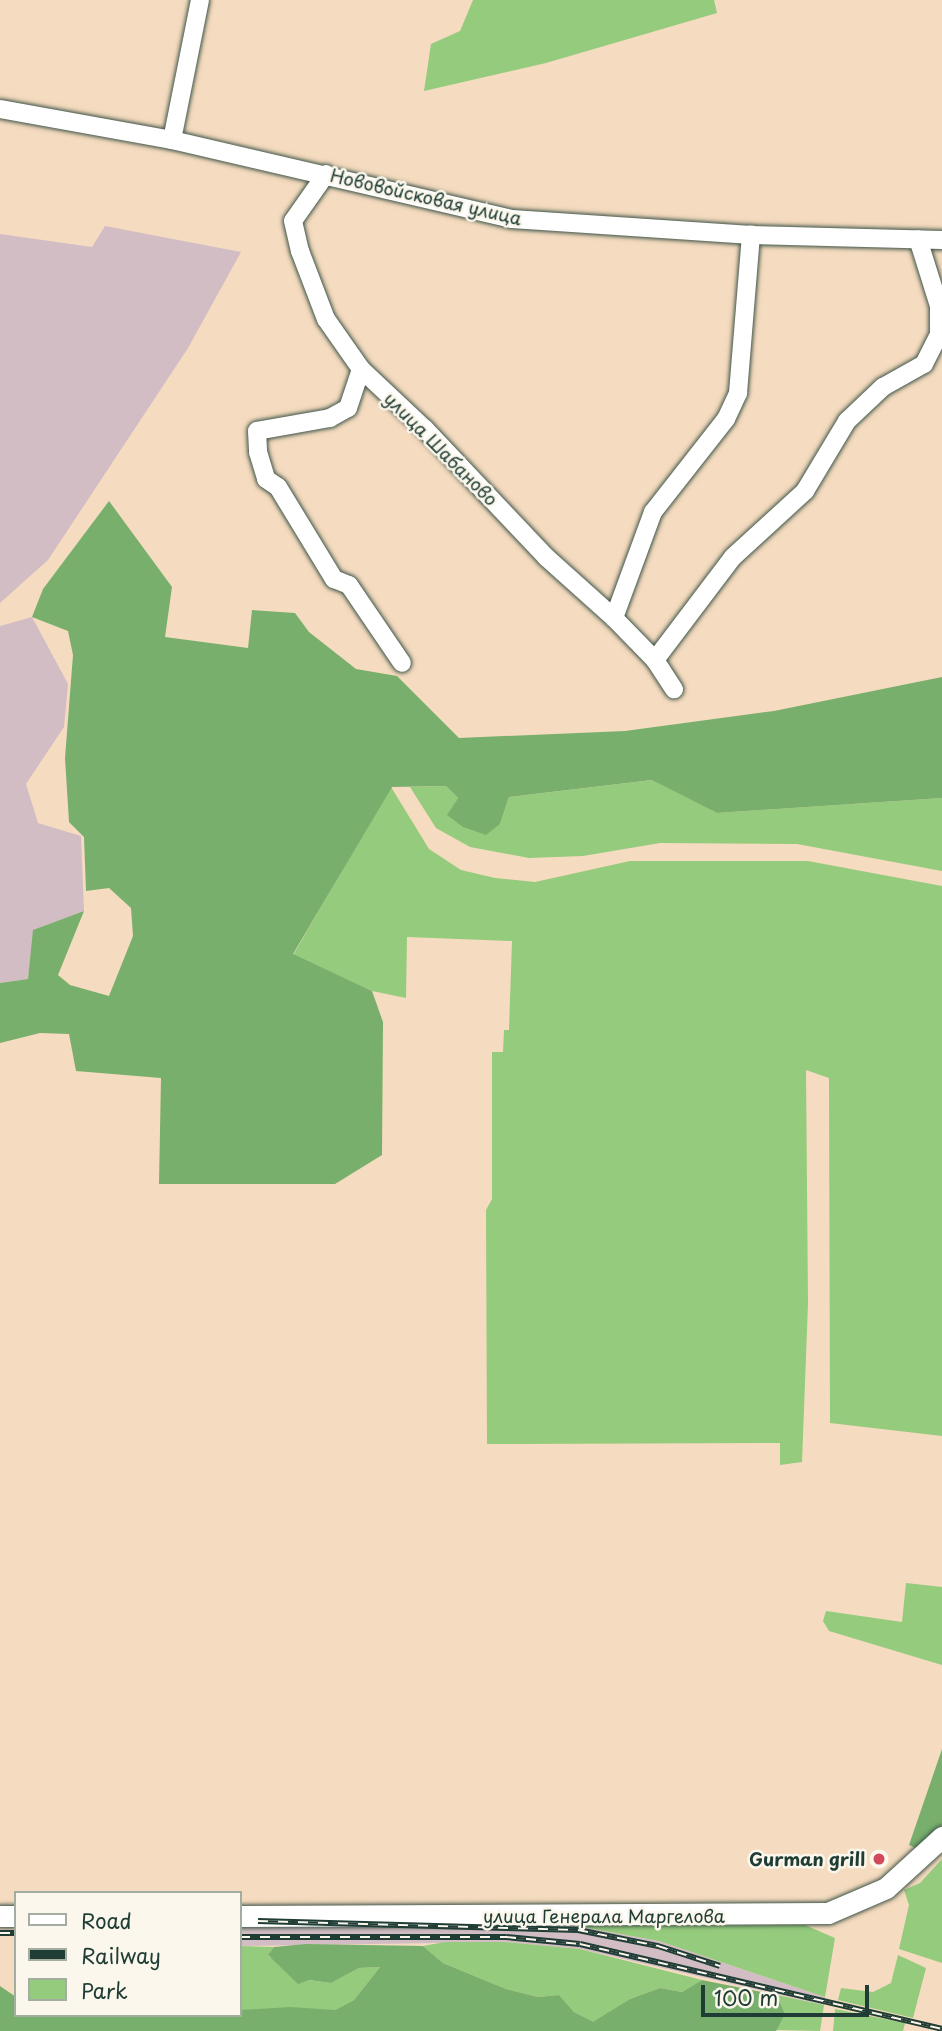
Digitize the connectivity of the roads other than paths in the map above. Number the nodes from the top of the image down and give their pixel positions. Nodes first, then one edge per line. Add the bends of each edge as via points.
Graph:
1 (200, 0) edge
2 (0, 109) edge
3 (172, 140) junction
4 (326, 174) junction
5 (751, 235) junction
6 (918, 239) junction
7 (942, 240) edge
8 (361, 369) junction
9 (614, 618) junction
10 (655, 660) junction
11 (402, 663) dead end
12 (674, 689) dead end
13 (942, 1837) edge
14 (242, 1916) edge

1 - 3 street
2 - 3 street, Нововойсковая улица
3 - 4 street, Нововойсковая улица
4 - 5 street, Нововойсковая улица via 512,219
4 - 8 street, улица Шабаново via 293,221 326,319
5 - 6 street, Нововойсковая улица
5 - 9 street via 738,393 726,419 653,512
6 - 7 street, Нововойсковая улица
6 - 10 street via 939,306 939,334 925,364 883,387 847,421 805,491 733,557
8 - 9 street, улица Шабаново via 425,429 546,557
8 - 11 street via 348,408 330,418 257,431 266,480 278,487 334,579 349,585
9 - 10 street, улица Шабаново
10 - 12 street, улица Шабаново
13 - 14 main road, улица Генерала Маргелова via 886,1888 828,1913

